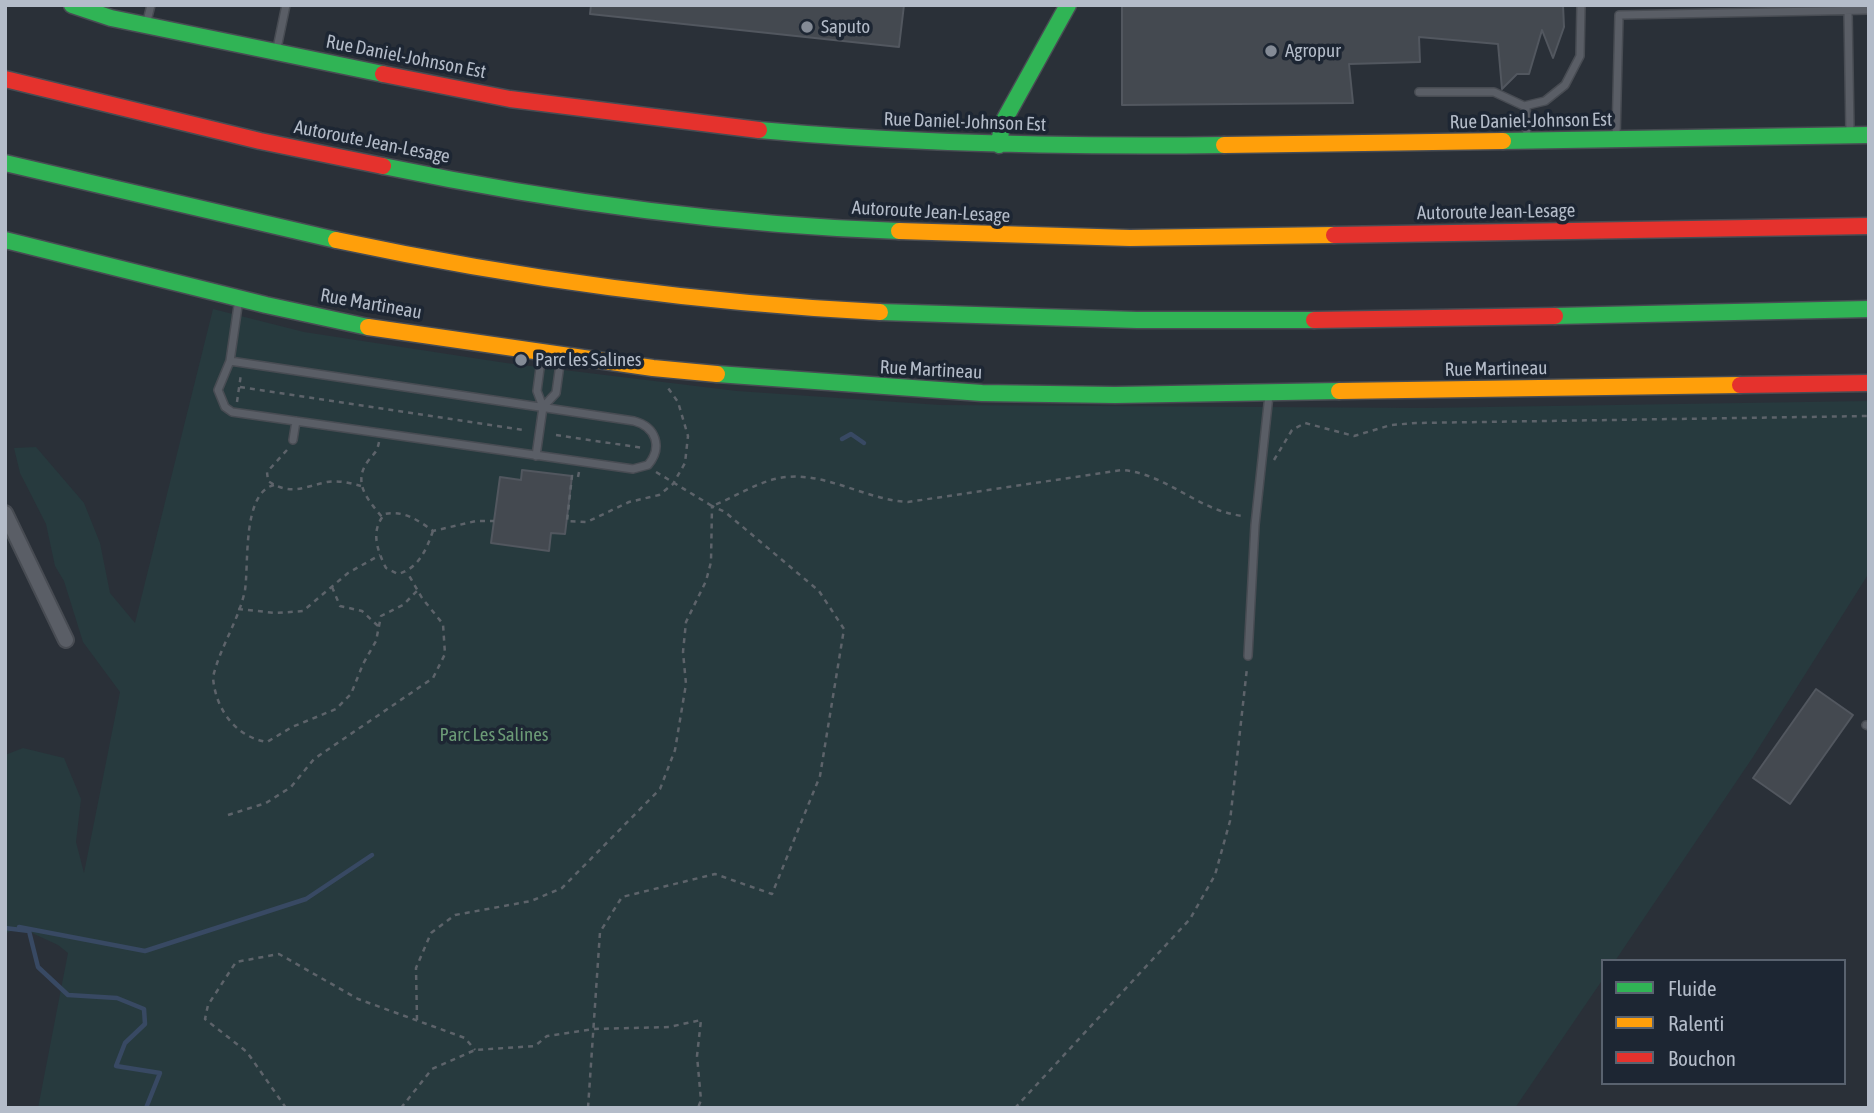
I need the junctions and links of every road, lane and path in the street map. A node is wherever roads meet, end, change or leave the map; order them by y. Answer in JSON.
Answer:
{"nodes":[{"id":1,"x":72,"y":5,"type":"edge"},
{"id":2,"x":150,"y":5,"type":"edge"},
{"id":3,"x":285,"y":5,"type":"edge"},
{"id":4,"x":1068,"y":5,"type":"edge"},
{"id":5,"x":1581,"y":5,"type":"edge"},
{"id":6,"x":1869,"y":10,"type":"edge"},
{"id":7,"x":1847,"y":11,"type":"junction"},
{"id":8,"x":146,"y":25,"type":"junction"},
{"id":9,"x":276,"y":54,"type":"junction"},
{"id":10,"x":5,"y":79,"type":"edge"},
{"id":11,"x":1419,"y":92,"type":"dead end"},
{"id":12,"x":1526,"y":106,"type":"junction"},
{"id":13,"x":1850,"y":135,"type":"junction"},
{"id":14,"x":1869,"y":135,"type":"edge"},
{"id":15,"x":1616,"y":140,"type":"junction"},
{"id":16,"x":1527,"y":142,"type":"junction"},
{"id":17,"x":999,"y":145,"type":"junction"},
{"id":18,"x":5,"y":163,"type":"edge"},
{"id":19,"x":1869,"y":226,"type":"edge"},
{"id":20,"x":5,"y":240,"type":"edge"},
{"id":21,"x":239,"y":299,"type":"junction"},
{"id":22,"x":1869,"y":309,"type":"edge"},
{"id":23,"x":542,"y":353,"type":"junction"},
{"id":24,"x":561,"y":355,"type":"junction"},
{"id":25,"x":230,"y":361,"type":"junction"},
{"id":26,"x":1869,"y":383,"type":"edge"},
{"id":27,"x":663,"y":385,"type":"dead end"},
{"id":28,"x":1269,"y":394,"type":"junction"},
{"id":29,"x":543,"y":407,"type":"junction"},
{"id":30,"x":235,"y":412,"type":"junction"},
{"id":31,"x":1869,"y":415,"type":"edge"},
{"id":32,"x":296,"y":421,"type":"junction"},
{"id":33,"x":523,"y":430,"type":"dead end"},
{"id":34,"x":556,"y":435,"type":"dead end"},
{"id":35,"x":293,"y":440,"type":"joint"},
{"id":36,"x":648,"y":449,"type":"dead end"},
{"id":37,"x":377,"y":453,"type":"dead end"},
{"id":38,"x":536,"y":456,"type":"junction"},
{"id":39,"x":654,"y":471,"type":"dead end"},
{"id":40,"x":1269,"y":471,"type":"dead end"},
{"id":41,"x":578,"y":477,"type":"dead end"},
{"id":42,"x":673,"y":484,"type":"junction"},
{"id":43,"x":274,"y":485,"type":"junction"},
{"id":44,"x":361,"y":486,"type":"junction"},
{"id":45,"x":712,"y":506,"type":"junction"},
{"id":46,"x":5,"y":513,"type":"edge"},
{"id":47,"x":382,"y":517,"type":"junction"},
{"id":48,"x":1248,"y":517,"type":"dead end"},
{"id":49,"x":494,"y":521,"type":"dead end"},
{"id":50,"x":433,"y":531,"type":"junction"},
{"id":51,"x":380,"y":555,"type":"junction"},
{"id":52,"x":407,"y":572,"type":"junction"},
{"id":53,"x":332,"y":587,"type":"junction"},
{"id":54,"x":417,"y":591,"type":"junction"},
{"id":55,"x":238,"y":609,"type":"junction"},
{"id":56,"x":378,"y":626,"type":"junction"},
{"id":57,"x":66,"y":640,"type":"dead end"},
{"id":58,"x":1248,"y":656,"type":"joint"},
{"id":59,"x":228,"y":815,"type":"dead end"},
{"id":60,"x":416,"y":1020,"type":"junction"},
{"id":61,"x":594,"y":1028,"type":"junction"},
{"id":62,"x":475,"y":1050,"type":"junction"},
{"id":63,"x":286,"y":1108,"type":"edge"},
{"id":64,"x":401,"y":1108,"type":"edge"},
{"id":65,"x":588,"y":1108,"type":"edge"},
{"id":66,"x":698,"y":1108,"type":"edge"},
{"id":67,"x":1015,"y":1108,"type":"edge"}],
"edges":[{"from":1,"to":8,"type":"main road","name":"Rue Daniel-Johnson Est"},
{"from":2,"to":8,"type":"lane"},
{"from":3,"to":9,"type":"lane"},
{"from":4,"to":17,"type":"main road"},
{"from":5,"to":12,"type":"lane"},
{"from":6,"to":7,"type":"lane"},
{"from":7,"to":13,"type":"lane"},
{"from":7,"to":15,"type":"lane"},
{"from":8,"to":9,"type":"main road","name":"Rue Daniel-Johnson Est"},
{"from":9,"to":17,"type":"main road","name":"Rue Daniel-Johnson Est"},
{"from":10,"to":19,"type":"main road","name":"Autoroute Jean-Lesage"},
{"from":11,"to":12,"type":"lane"},
{"from":12,"to":16,"type":"lane"},
{"from":13,"to":14,"type":"main road","name":"Rue Daniel-Johnson Est"},
{"from":13,"to":15,"type":"main road","name":"Rue Daniel-Johnson Est"},
{"from":15,"to":16,"type":"main road","name":"Rue Daniel-Johnson Est"},
{"from":16,"to":17,"type":"main road","name":"Rue Daniel-Johnson Est"},
{"from":18,"to":22,"type":"main road"},
{"from":20,"to":21,"type":"main road","name":"Rue Martineau"},
{"from":21,"to":23,"type":"main road","name":"Rue Martineau"},
{"from":21,"to":25,"type":"lane"},
{"from":23,"to":24,"type":"main road","name":"Rue Martineau"},
{"from":23,"to":29,"type":"lane"},
{"from":24,"to":28,"type":"main road","name":"Rue Martineau"},
{"from":24,"to":29,"type":"lane"},
{"from":25,"to":29,"type":"lane"},
{"from":25,"to":30,"type":"lane"},
{"from":26,"to":28,"type":"main road","name":"Rue Martineau"},
{"from":27,"to":42,"type":"path"},
{"from":28,"to":58,"type":"lane"},
{"from":29,"to":38,"type":"lane"},
{"from":29,"to":38,"type":"lane"},
{"from":30,"to":32,"type":"lane"},
{"from":30,"to":33,"type":"path"},
{"from":31,"to":40,"type":"path"},
{"from":32,"to":35,"type":"lane"},
{"from":32,"to":38,"type":"lane"},
{"from":34,"to":36,"type":"path"},
{"from":35,"to":43,"type":"path"},
{"from":37,"to":44,"type":"path"},
{"from":39,"to":42,"type":"path"},
{"from":41,"to":42,"type":"path"},
{"from":42,"to":45,"type":"path"},
{"from":43,"to":44,"type":"path"},
{"from":43,"to":55,"type":"path"},
{"from":44,"to":47,"type":"path"},
{"from":45,"to":48,"type":"path"},
{"from":45,"to":60,"type":"path"},
{"from":45,"to":61,"type":"path"},
{"from":46,"to":57,"type":"street"},
{"from":47,"to":50,"type":"path"},
{"from":47,"to":51,"type":"path"},
{"from":49,"to":50,"type":"path"},
{"from":50,"to":52,"type":"path"},
{"from":51,"to":52,"type":"path"},
{"from":51,"to":53,"type":"path"},
{"from":52,"to":54,"type":"path"},
{"from":53,"to":55,"type":"path"},
{"from":53,"to":56,"type":"path"},
{"from":54,"to":56,"type":"path"},
{"from":54,"to":59,"type":"path"},
{"from":55,"to":56,"type":"path"},
{"from":58,"to":67,"type":"path"},
{"from":60,"to":62,"type":"path"},
{"from":60,"to":63,"type":"path"},
{"from":61,"to":62,"type":"path"},
{"from":61,"to":65,"type":"path"},
{"from":61,"to":66,"type":"path"},
{"from":62,"to":64,"type":"path"}]}
